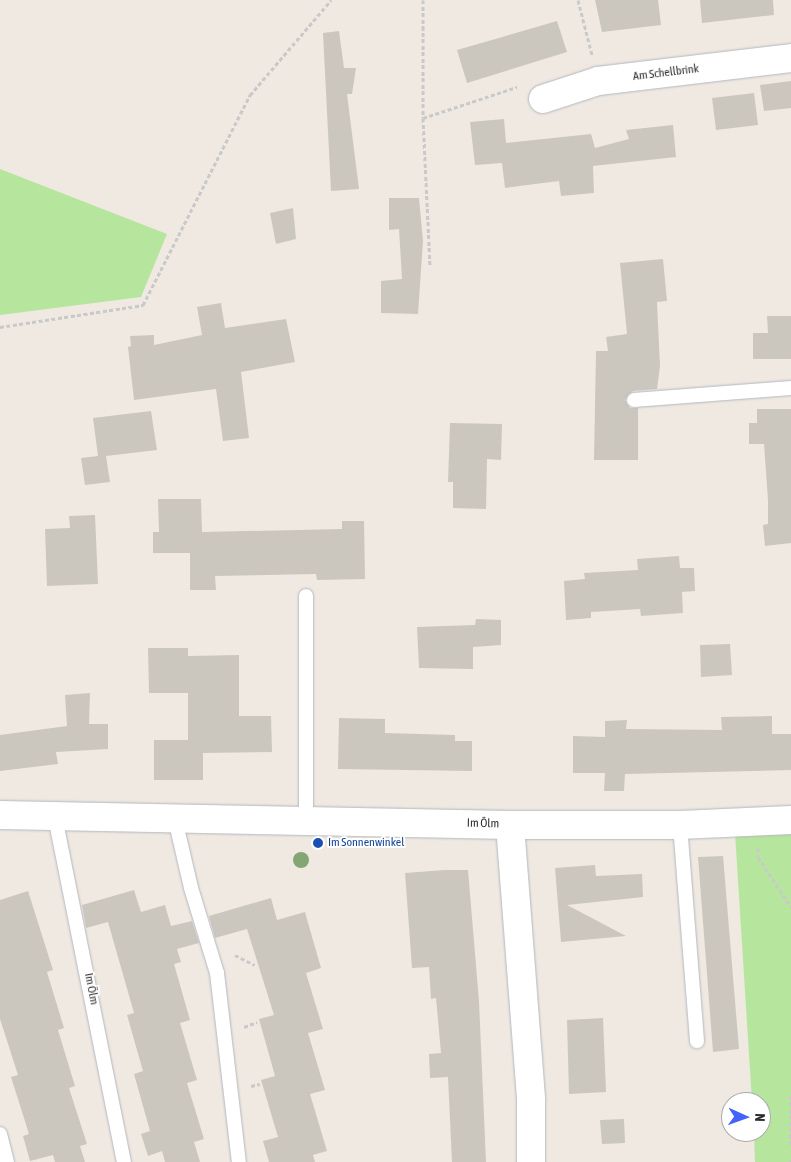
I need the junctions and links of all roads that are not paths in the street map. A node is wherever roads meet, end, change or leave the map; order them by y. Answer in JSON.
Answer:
{"nodes":[{"id":1,"x":791,"y":58,"type":"edge"},
{"id":2,"x":543,"y":99,"type":"road end"},
{"id":3,"x":791,"y":388,"type":"edge"},
{"id":4,"x":634,"y":400,"type":"dead end"},
{"id":5,"x":306,"y":596,"type":"dead end"},
{"id":6,"x":0,"y":815,"type":"edge"},
{"id":7,"x":55,"y":817,"type":"junction"},
{"id":8,"x":175,"y":819,"type":"junction"},
{"id":9,"x":791,"y":820,"type":"edge"},
{"id":10,"x":306,"y":821,"type":"junction"},
{"id":11,"x":510,"y":825,"type":"junction"},
{"id":12,"x":680,"y":825,"type":"junction"},
{"id":13,"x":697,"y":1041,"type":"dead end"},
{"id":14,"x":0,"y":1134,"type":"edge"},
{"id":15,"x":7,"y":1162,"type":"edge"},
{"id":16,"x":124,"y":1162,"type":"edge"},
{"id":17,"x":239,"y":1162,"type":"edge"},
{"id":18,"x":531,"y":1162,"type":"edge"}],
"edges":[{"from":1,"to":2,"type":"street","name":"Am Schellbrink"},
{"from":3,"to":4,"type":"lane"},
{"from":5,"to":10,"type":"lane"},
{"from":6,"to":7,"type":"street","name":"Im Ölm"},
{"from":7,"to":8,"type":"street","name":"Im Ölm"},
{"from":7,"to":16,"type":"lane","name":"Im Ölm"},
{"from":8,"to":10,"type":"street","name":"Im Ölm"},
{"from":8,"to":17,"type":"lane"},
{"from":9,"to":12,"type":"street","name":"Im Ölm"},
{"from":10,"to":11,"type":"street","name":"Im Ölm"},
{"from":11,"to":12,"type":"street","name":"Im Ölm"},
{"from":11,"to":18,"type":"street"},
{"from":12,"to":13,"type":"lane"},
{"from":14,"to":15,"type":"lane"}]}
